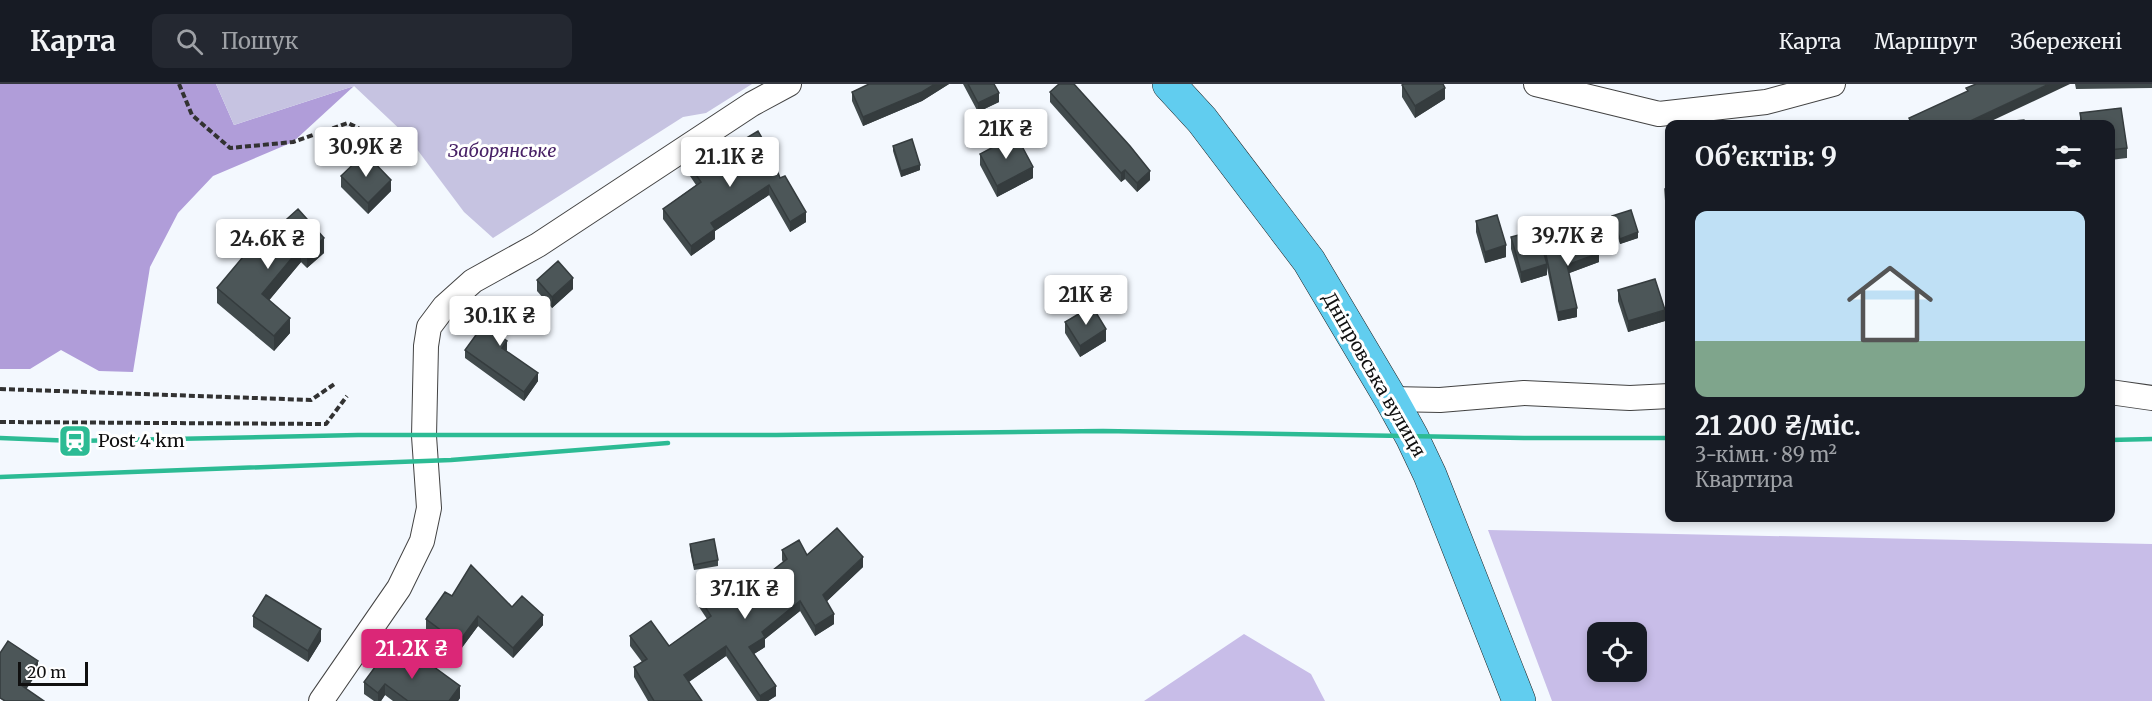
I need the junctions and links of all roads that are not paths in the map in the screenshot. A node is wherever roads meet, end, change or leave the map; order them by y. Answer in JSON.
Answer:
{"nodes":[{"id":1,"x":789,"y":84,"type":"edge"},
{"id":2,"x":1169,"y":84,"type":"edge"},
{"id":3,"x":1536,"y":84,"type":"edge"},
{"id":4,"x":1833,"y":84,"type":"edge"},
{"id":5,"x":2115,"y":393,"type":"edge"},
{"id":6,"x":1665,"y":396,"type":"edge"},
{"id":7,"x":2152,"y":398,"type":"edge"},
{"id":8,"x":1391,"y":399,"type":"junction"},
{"id":9,"x":321,"y":701,"type":"edge"},
{"id":10,"x":1519,"y":701,"type":"edge"}],
"edges":[{"from":1,"to":9,"type":"street"},
{"from":2,"to":8,"type":"highway","name":"Дніпровська вулиця"},
{"from":3,"to":4,"type":"street"},
{"from":5,"to":7,"type":"street"},
{"from":6,"to":8,"type":"street"},
{"from":8,"to":10,"type":"highway","name":"Дніпровська вулиця"}]}
